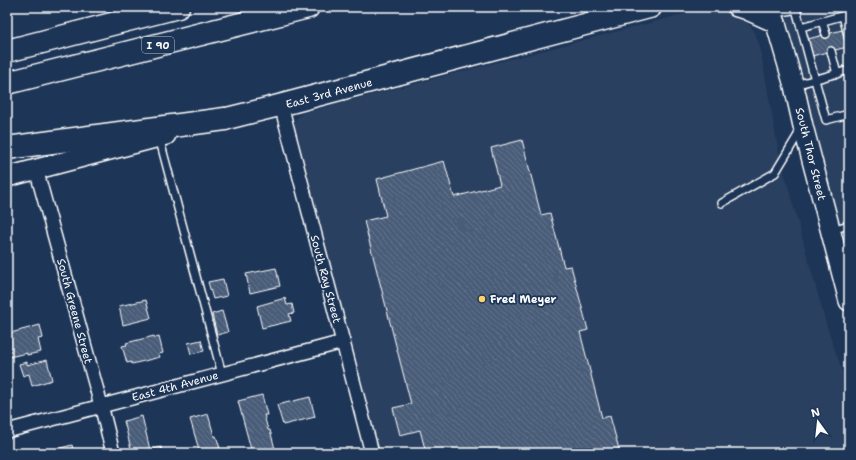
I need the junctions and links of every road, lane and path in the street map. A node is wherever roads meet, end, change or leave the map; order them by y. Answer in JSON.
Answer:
{"nodes":[{"id":1,"x":178,"y":7,"type":"edge"},
{"id":2,"x":308,"y":7,"type":"edge"},
{"id":3,"x":651,"y":7,"type":"edge"},
{"id":4,"x":737,"y":7,"type":"edge"},
{"id":5,"x":797,"y":8,"type":"edge"},
{"id":6,"x":773,"y":15,"type":"edge"},
{"id":7,"x":846,"y":15,"type":"edge"},
{"id":8,"x":822,"y":21,"type":"junction"},
{"id":9,"x":801,"y":27,"type":"junction"},
{"id":10,"x":826,"y":34,"type":"dead end"},
{"id":11,"x":849,"y":39,"type":"edge"},
{"id":12,"x":7,"y":51,"type":"edge"},
{"id":13,"x":831,"y":52,"type":"dead end"},
{"id":14,"x":849,"y":70,"type":"edge"},
{"id":15,"x":837,"y":74,"type":"junction"},
{"id":16,"x":814,"y":80,"type":"junction"},
{"id":17,"x":7,"y":84,"type":"edge"},
{"id":18,"x":794,"y":86,"type":"junction"},
{"id":19,"x":281,"y":105,"type":"junction"},
{"id":20,"x":849,"y":114,"type":"edge"},
{"id":21,"x":225,"y":119,"type":"junction"},
{"id":22,"x":803,"y":126,"type":"junction"},
{"id":23,"x":158,"y":136,"type":"junction"},
{"id":24,"x":7,"y":148,"type":"edge"},
{"id":25,"x":36,"y":169,"type":"junction"},
{"id":26,"x":7,"y":177,"type":"edge"},
{"id":27,"x":722,"y":203,"type":"dead end"},
{"id":28,"x":849,"y":225,"type":"edge"},
{"id":29,"x":831,"y":230,"type":"junction"},
{"id":30,"x":849,"y":301,"type":"edge"},
{"id":31,"x":343,"y":342,"type":"junction"},
{"id":32,"x":222,"y":374,"type":"junction"},
{"id":33,"x":101,"y":405,"type":"junction"},
{"id":34,"x":7,"y":430,"type":"edge"},
{"id":35,"x":113,"y":453,"type":"edge"},
{"id":36,"x":372,"y":453,"type":"edge"}],
"edges":[{"from":1,"to":12,"type":"highway"},
{"from":2,"to":17,"type":"highway","number":"I 90"},
{"from":3,"to":19,"type":"main road","name":"East 3rd Avenue"},
{"from":4,"to":6,"type":"main road"},
{"from":5,"to":6,"type":"lane"},
{"from":5,"to":9,"type":"lane"},
{"from":6,"to":18,"type":"main road","name":"South Thor Street"},
{"from":7,"to":8,"type":"lane"},
{"from":7,"to":11,"type":"lane"},
{"from":8,"to":9,"type":"lane"},
{"from":8,"to":10,"type":"lane"},
{"from":9,"to":16,"type":"lane"},
{"from":13,"to":15,"type":"lane"},
{"from":14,"to":15,"type":"lane"},
{"from":15,"to":16,"type":"lane"},
{"from":16,"to":18,"type":"lane"},
{"from":16,"to":20,"type":"lane"},
{"from":18,"to":22,"type":"main road","name":"South Thor Street"},
{"from":19,"to":21,"type":"main road","name":"East 3rd Avenue"},
{"from":19,"to":31,"type":"street","name":"South Ray Street"},
{"from":21,"to":23,"type":"main road","name":"East 3rd Avenue"},
{"from":21,"to":24,"type":"highway"},
{"from":22,"to":27,"type":"lane"},
{"from":22,"to":29,"type":"main road","name":"South Thor Street"},
{"from":23,"to":25,"type":"main road","name":"East 3rd Avenue"},
{"from":23,"to":32,"type":"lane"},
{"from":25,"to":26,"type":"main road","name":"East 3rd Avenue"},
{"from":25,"to":33,"type":"street","name":"South Greene Street"},
{"from":28,"to":29,"type":"lane"},
{"from":29,"to":30,"type":"main road","name":"South Thor Street"},
{"from":31,"to":32,"type":"street","name":"East 4th Avenue"},
{"from":31,"to":36,"type":"street","name":"South Ray Street"},
{"from":32,"to":33,"type":"street","name":"East 4th Avenue"},
{"from":33,"to":34,"type":"street","name":"East 4th Avenue"},
{"from":33,"to":35,"type":"street","name":"South Greene Street"}]}
